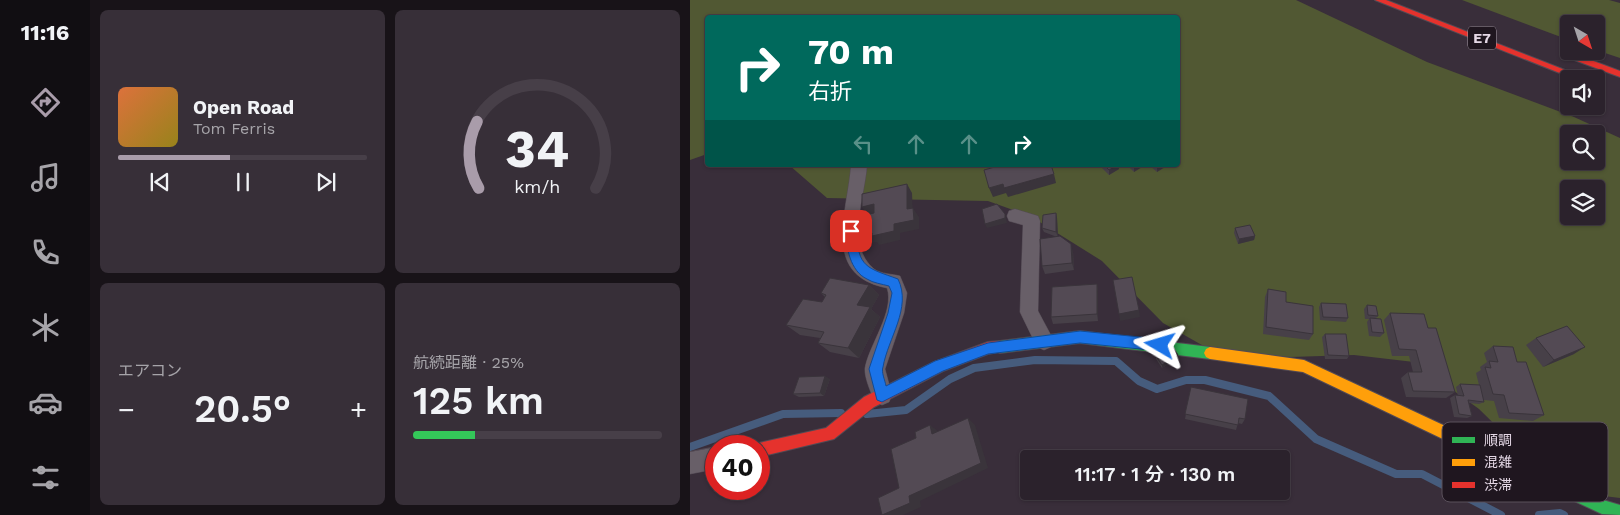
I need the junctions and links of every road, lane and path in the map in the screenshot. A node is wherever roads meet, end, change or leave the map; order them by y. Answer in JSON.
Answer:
{"nodes":[{"id":1,"x":1379,"y":0,"type":"edge"},
{"id":2,"x":1549,"y":48,"type":"dead end"},
{"id":3,"x":1561,"y":70,"type":"edge"},
{"id":4,"x":1620,"y":74,"type":"edge"},
{"id":5,"x":859,"y":167,"type":"edge"},
{"id":6,"x":1014,"y":216,"type":"dead end"},
{"id":7,"x":1044,"y":340,"type":"junction"},
{"id":8,"x":876,"y":398,"type":"junction"},
{"id":9,"x":1442,"y":431,"type":"edge"},
{"id":10,"x":770,"y":447,"type":"edge"},
{"id":11,"x":705,"y":460,"type":"edge"},
{"id":12,"x":690,"y":463,"type":"edge"},
{"id":13,"x":1591,"y":502,"type":"edge"},
{"id":14,"x":1620,"y":512,"type":"edge"}],
"edges":[{"from":1,"to":3,"type":"main road","number":"E7"},
{"from":2,"to":4,"type":"main road"},
{"from":5,"to":8,"type":"street"},
{"from":6,"to":7,"type":"street"},
{"from":7,"to":8,"type":"main road"},
{"from":7,"to":9,"type":"main road"},
{"from":8,"to":10,"type":"main road"},
{"from":11,"to":12,"type":"street"},
{"from":13,"to":14,"type":"main road"}]}
